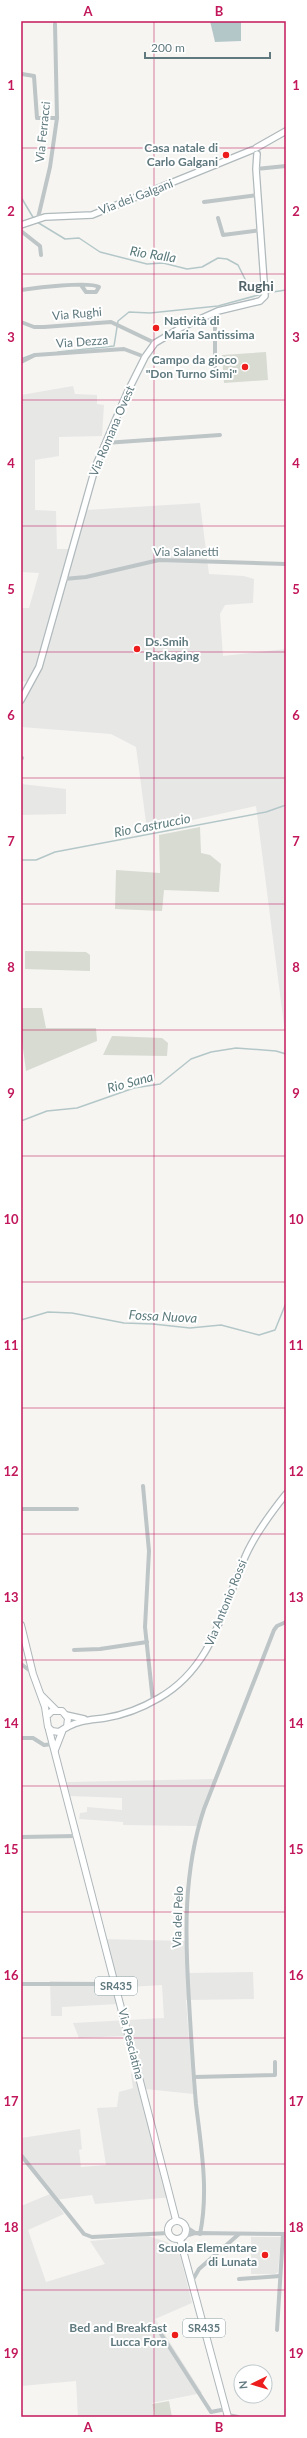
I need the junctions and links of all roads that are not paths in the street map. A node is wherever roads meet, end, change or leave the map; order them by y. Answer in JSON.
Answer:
{"nodes":[{"id":1,"x":55,"y":24,"type":"dead end"},
{"id":2,"x":22,"y":74,"type":"edge"},
{"id":3,"x":57,"y":118,"type":"junction"},
{"id":4,"x":286,"y":131,"type":"edge"},
{"id":5,"x":255,"y":152,"type":"junction"},
{"id":6,"x":286,"y":166,"type":"edge"},
{"id":7,"x":256,"y":169,"type":"junction"},
{"id":8,"x":258,"y":195,"type":"junction"},
{"id":9,"x":204,"y":202,"type":"dead end"},
{"id":10,"x":218,"y":218,"type":"dead end"},
{"id":11,"x":35,"y":219,"type":"junction"},
{"id":12,"x":21,"y":225,"type":"edge"},
{"id":13,"x":261,"y":230,"type":"junction"},
{"id":14,"x":21,"y":231,"type":"edge"},
{"id":15,"x":41,"y":255,"type":"dead end"},
{"id":16,"x":81,"y":285,"type":"dead end"},
{"id":17,"x":21,"y":290,"type":"edge"},
{"id":18,"x":207,"y":315,"type":"junction"},
{"id":19,"x":21,"y":322,"type":"edge"},
{"id":20,"x":155,"y":343,"type":"junction"},
{"id":21,"x":145,"y":357,"type":"junction"},
{"id":22,"x":21,"y":362,"type":"edge"},
{"id":23,"x":215,"y":376,"type":"dead end"},
{"id":24,"x":220,"y":435,"type":"dead end"},
{"id":25,"x":105,"y":443,"type":"junction"},
{"id":26,"x":286,"y":564,"type":"edge"},
{"id":27,"x":64,"y":579,"type":"junction"},
{"id":28,"x":21,"y":700,"type":"edge"},
{"id":29,"x":143,"y":1486,"type":"dead end"},
{"id":30,"x":286,"y":1494,"type":"edge"},
{"id":31,"x":21,"y":1509,"type":"edge"},
{"id":32,"x":77,"y":1509,"type":"dead end"},
{"id":33,"x":286,"y":1622,"type":"edge"},
{"id":34,"x":21,"y":1625,"type":"edge"},
{"id":35,"x":21,"y":1639,"type":"edge"},
{"id":36,"x":147,"y":1642,"type":"junction"},
{"id":37,"x":25,"y":1645,"type":"junction"},
{"id":38,"x":74,"y":1650,"type":"dead end"},
{"id":39,"x":21,"y":1664,"type":"edge"},
{"id":40,"x":33,"y":1674,"type":"junction"},
{"id":41,"x":41,"y":1695,"type":"junction"},
{"id":42,"x":153,"y":1702,"type":"junction"},
{"id":43,"x":56,"y":1710,"type":"junction"},
{"id":44,"x":66,"y":1715,"type":"junction"},
{"id":45,"x":47,"y":1716,"type":"junction"},
{"id":46,"x":86,"y":1720,"type":"junction"},
{"id":47,"x":67,"y":1727,"type":"junction"},
{"id":48,"x":49,"y":1730,"type":"junction"},
{"id":49,"x":62,"y":1732,"type":"junction"},
{"id":50,"x":21,"y":1738,"type":"edge"},
{"id":51,"x":53,"y":1744,"type":"junction"},
{"id":52,"x":55,"y":1751,"type":"junction"},
{"id":53,"x":77,"y":1836,"type":"junction"},
{"id":54,"x":21,"y":1838,"type":"edge"},
{"id":55,"x":21,"y":1984,"type":"edge"},
{"id":56,"x":115,"y":1984,"type":"junction"},
{"id":57,"x":275,"y":2062,"type":"dead end"},
{"id":58,"x":194,"y":2077,"type":"junction"},
{"id":59,"x":21,"y":2155,"type":"edge"},
{"id":60,"x":176,"y":2220,"type":"junction"},
{"id":61,"x":186,"y":2226,"type":"junction"},
{"id":62,"x":168,"y":2233,"type":"junction"},
{"id":63,"x":195,"y":2233,"type":"junction"},
{"id":64,"x":200,"y":2234,"type":"junction"},
{"id":65,"x":239,"y":2234,"type":"junction"},
{"id":66,"x":284,"y":2234,"type":"edge"},
{"id":67,"x":182,"y":2237,"type":"junction"},
{"id":68,"x":280,"y":2276,"type":"junction"},
{"id":69,"x":239,"y":2279,"type":"dead end"},
{"id":70,"x":192,"y":2281,"type":"junction"},
{"id":71,"x":277,"y":2330,"type":"dead end"},
{"id":72,"x":161,"y":2334,"type":"dead end"},
{"id":73,"x":226,"y":2409,"type":"junction"},
{"id":74,"x":211,"y":2415,"type":"edge"},
{"id":75,"x":228,"y":2416,"type":"edge"},
{"id":76,"x":238,"y":2417,"type":"edge"}],
"edges":[{"from":1,"to":3,"type":"street","name":"Via Ferracci"},
{"from":2,"to":3,"type":"street"},
{"from":3,"to":11,"type":"street","name":"Via Ferracci"},
{"from":4,"to":5,"type":"street"},
{"from":5,"to":7,"type":"street","name":"Via Romana Ovest"},
{"from":5,"to":11,"type":"street","name":"Via dei Galgani"},
{"from":6,"to":7,"type":"street"},
{"from":7,"to":8,"type":"street","name":"Via Romana Ovest"},
{"from":8,"to":9,"type":"street"},
{"from":8,"to":13,"type":"street","name":"Via Romana Ovest"},
{"from":10,"to":13,"type":"street"},
{"from":11,"to":12,"type":"street","name":"Via dei Galgani"},
{"from":13,"to":18,"type":"street","name":"Via Romana Ovest"},
{"from":14,"to":15,"type":"street"},
{"from":16,"to":17,"type":"street"},
{"from":18,"to":20,"type":"street","name":"Via Romana Ovest"},
{"from":18,"to":23,"type":"street"},
{"from":19,"to":20,"type":"street","name":"Via Rughi"},
{"from":20,"to":21,"type":"street","name":"Via Romana Ovest"},
{"from":21,"to":22,"type":"street","name":"Via Dezza"},
{"from":21,"to":25,"type":"street","name":"Via Romana Ovest"},
{"from":24,"to":25,"type":"street"},
{"from":25,"to":27,"type":"street","name":"Via Romana Ovest"},
{"from":26,"to":27,"type":"street","name":"Via Salanetti"},
{"from":27,"to":28,"type":"street","name":"Via Romana Ovest"},
{"from":29,"to":36,"type":"street"},
{"from":30,"to":42,"type":"street","name":"Via Antonio Rossi"},
{"from":31,"to":32,"type":"street"},
{"from":33,"to":58,"type":"street","name":"Via del Pelo"},
{"from":34,"to":37,"type":"main road","name":"Via Pesciatina","number":"SR435"},
{"from":35,"to":37,"type":"main road","name":"Via Pesciatina","number":"SR435"},
{"from":36,"to":38,"type":"street"},
{"from":36,"to":42,"type":"street"},
{"from":37,"to":40,"type":"main road","name":"Via Pesciatina","number":"SR435"},
{"from":39,"to":40,"type":"street"},
{"from":40,"to":41,"type":"main road","name":"Via Pesciatina","number":"SR435"},
{"from":41,"to":43,"type":"main road","name":"Via Pesciatina","number":"SR435"},
{"from":41,"to":45,"type":"main road","name":"Via Pesciatina","number":"SR435"},
{"from":42,"to":46,"type":"street","name":"Via Antonio Rossi"},
{"from":43,"to":44,"type":"main road","name":"Via Pesciatina","number":"SR435"},
{"from":43,"to":45,"type":"main road"},
{"from":44,"to":46,"type":"street"},
{"from":44,"to":47,"type":"main road"},
{"from":45,"to":48,"type":"main road","name":"Via Pesciatina","number":"SR435"},
{"from":46,"to":47,"type":"street"},
{"from":47,"to":49,"type":"main road"},
{"from":48,"to":49,"type":"main road"},
{"from":48,"to":51,"type":"main road","name":"Via Pesciatina","number":"SR435"},
{"from":49,"to":52,"type":"main road"},
{"from":50,"to":51,"type":"street"},
{"from":51,"to":52,"type":"main road","name":"Via Pesciatina","number":"SR435"},
{"from":52,"to":53,"type":"main road","name":"Via Pesciatina","number":"SR435"},
{"from":53,"to":54,"type":"street"},
{"from":53,"to":56,"type":"main road","name":"Via Pesciatina","number":"SR435"},
{"from":55,"to":56,"type":"street"},
{"from":56,"to":60,"type":"main road","name":"Via Pesciatina","number":"SR435"},
{"from":57,"to":58,"type":"street"},
{"from":58,"to":64,"type":"street","name":"Via del Pelo"},
{"from":59,"to":62,"type":"street"},
{"from":60,"to":61,"type":"main road"},
{"from":60,"to":62,"type":"main road"},
{"from":61,"to":63,"type":"street"},
{"from":61,"to":67,"type":"main road","number":"SR435"},
{"from":62,"to":67,"type":"main road"},
{"from":63,"to":64,"type":"street"},
{"from":63,"to":67,"type":"street"},
{"from":64,"to":65,"type":"street"},
{"from":65,"to":66,"type":"street"},
{"from":65,"to":70,"type":"street"},
{"from":66,"to":68,"type":"street"},
{"from":67,"to":70,"type":"main road","number":"SR435"},
{"from":68,"to":69,"type":"street"},
{"from":68,"to":71,"type":"street"},
{"from":70,"to":73,"type":"main road","number":"SR435"},
{"from":72,"to":74,"type":"street"},
{"from":73,"to":74,"type":"street"},
{"from":73,"to":75,"type":"main road","number":"SR435"},
{"from":75,"to":76,"type":"street"}]}
